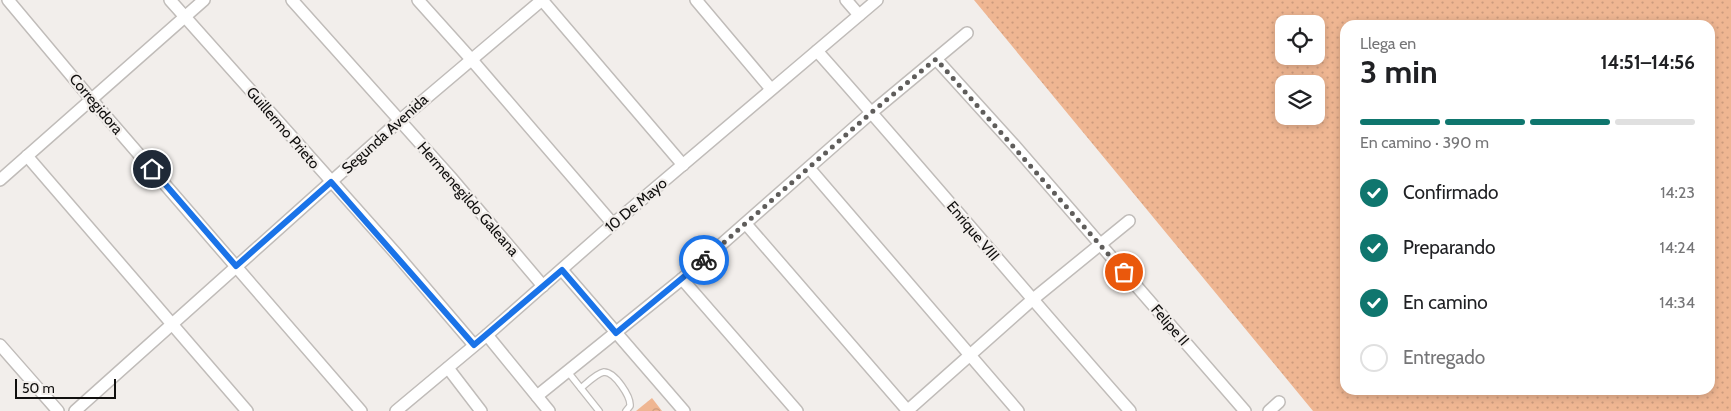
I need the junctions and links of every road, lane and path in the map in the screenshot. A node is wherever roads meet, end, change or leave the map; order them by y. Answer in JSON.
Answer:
{"nodes":[{"id":1,"x":8,"y":0,"type":"edge"},
{"id":2,"x":170,"y":0,"type":"edge"},
{"id":3,"x":204,"y":0,"type":"edge"},
{"id":4,"x":292,"y":0,"type":"edge"},
{"id":5,"x":418,"y":0,"type":"edge"},
{"id":6,"x":542,"y":0,"type":"edge"},
{"id":7,"x":696,"y":0,"type":"edge"},
{"id":8,"x":846,"y":0,"type":"edge"},
{"id":9,"x":877,"y":0,"type":"edge"},
{"id":10,"x":859,"y":15,"type":"junction"},
{"id":11,"x":185,"y":17,"type":"junction"},
{"id":12,"x":967,"y":33,"type":"dead end"},
{"id":13,"x":817,"y":51,"type":"junction"},
{"id":14,"x":471,"y":59,"type":"junction"},
{"id":15,"x":936,"y":59,"type":"junction"},
{"id":16,"x":771,"y":89,"type":"junction"},
{"id":17,"x":91,"y":99,"type":"junction"},
{"id":18,"x":872,"y":112,"type":"junction"},
{"id":19,"x":399,"y":121,"type":"junction"},
{"id":20,"x":27,"y":156,"type":"junction"},
{"id":21,"x":684,"y":165,"type":"junction"},
{"id":22,"x":809,"y":168,"type":"junction"},
{"id":23,"x":0,"y":180,"type":"edge"},
{"id":24,"x":331,"y":182,"type":"junction"},
{"id":25,"x":1129,"y":221,"type":"dead end"},
{"id":26,"x":613,"y":224,"type":"junction"},
{"id":27,"x":746,"y":224,"type":"junction"},
{"id":28,"x":1100,"y":244,"type":"junction"},
{"id":29,"x":236,"y":266,"type":"junction"},
{"id":30,"x":562,"y":270,"type":"junction"},
{"id":31,"x":682,"y":279,"type":"junction"},
{"id":32,"x":543,"y":286,"type":"junction"},
{"id":33,"x":1032,"y":300,"type":"junction"},
{"id":34,"x":171,"y":324,"type":"junction"},
{"id":35,"x":616,"y":333,"type":"junction"},
{"id":36,"x":487,"y":335,"type":"junction"},
{"id":37,"x":0,"y":345,"type":"edge"},
{"id":38,"x":474,"y":345,"type":"junction"},
{"id":39,"x":970,"y":356,"type":"junction"},
{"id":40,"x":448,"y":368,"type":"junction"},
{"id":41,"x":568,"y":372,"type":"junction"},
{"id":42,"x":580,"y":388,"type":"junction"},
{"id":43,"x":537,"y":396,"type":"junction"},
{"id":44,"x":1279,"y":402,"type":"dead end"},
{"id":45,"x":58,"y":411,"type":"edge"},
{"id":46,"x":75,"y":411,"type":"edge"},
{"id":47,"x":247,"y":411,"type":"edge"},
{"id":48,"x":360,"y":411,"type":"edge"},
{"id":49,"x":396,"y":411,"type":"edge"},
{"id":50,"x":481,"y":411,"type":"edge"},
{"id":51,"x":549,"y":411,"type":"edge"},
{"id":52,"x":599,"y":411,"type":"edge"},
{"id":53,"x":626,"y":411,"type":"edge"},
{"id":54,"x":684,"y":411,"type":"edge"},
{"id":55,"x":797,"y":411,"type":"edge"},
{"id":56,"x":908,"y":411,"type":"edge"},
{"id":57,"x":1018,"y":411,"type":"edge"},
{"id":58,"x":1130,"y":411,"type":"edge"},
{"id":59,"x":1245,"y":411,"type":"edge"},
{"id":60,"x":1269,"y":411,"type":"edge"}],
"edges":[{"from":1,"to":17,"type":"street","name":"Corregidora"},
{"from":2,"to":11,"type":"street","name":"Guillermo Prieto"},
{"from":3,"to":11,"type":"street"},
{"from":4,"to":19,"type":"street","name":"Hermenegildo Galeana"},
{"from":5,"to":14,"type":"street"},
{"from":6,"to":14,"type":"street","name":"Segunda Avenida"},
{"from":6,"to":21,"type":"street"},
{"from":7,"to":16,"type":"street"},
{"from":8,"to":10,"type":"street"},
{"from":9,"to":10,"type":"street","name":"10 De Mayo"},
{"from":10,"to":13,"type":"street","name":"10 De Mayo"},
{"from":11,"to":17,"type":"street"},
{"from":11,"to":24,"type":"street","name":"Guillermo Prieto"},
{"from":12,"to":15,"type":"street"},
{"from":13,"to":16,"type":"street","name":"10 De Mayo"},
{"from":13,"to":18,"type":"street","name":"Enrique VIII"},
{"from":14,"to":19,"type":"street","name":"Segunda Avenida"},
{"from":14,"to":26,"type":"street"},
{"from":15,"to":18,"type":"street"},
{"from":15,"to":28,"type":"street","name":"Felipe II"},
{"from":16,"to":21,"type":"street","name":"10 De Mayo"},
{"from":17,"to":20,"type":"street"},
{"from":17,"to":29,"type":"street","name":"Corregidora"},
{"from":18,"to":22,"type":"street"},
{"from":18,"to":33,"type":"street","name":"Enrique VIII"},
{"from":19,"to":24,"type":"street","name":"Segunda Avenida"},
{"from":19,"to":32,"type":"street","name":"Hermenegildo Galeana"},
{"from":20,"to":23,"type":"street"},
{"from":20,"to":34,"type":"street"},
{"from":21,"to":26,"type":"street","name":"10 De Mayo"},
{"from":22,"to":27,"type":"street"},
{"from":22,"to":39,"type":"street"},
{"from":24,"to":29,"type":"street","name":"Segunda Avenida"},
{"from":24,"to":38,"type":"street","name":"Guillermo Prieto"},
{"from":25,"to":28,"type":"street"},
{"from":26,"to":30,"type":"street","name":"10 De Mayo"},
{"from":27,"to":31,"type":"street"},
{"from":27,"to":56,"type":"street"},
{"from":28,"to":33,"type":"street"},
{"from":28,"to":59,"type":"street","name":"Felipe II"},
{"from":29,"to":34,"type":"street","name":"Segunda Avenida"},
{"from":29,"to":48,"type":"street","name":"Corregidora"},
{"from":30,"to":32,"type":"street","name":"10 De Mayo"},
{"from":30,"to":35,"type":"street"},
{"from":31,"to":35,"type":"street"},
{"from":31,"to":55,"type":"street"},
{"from":32,"to":36,"type":"street","name":"10 De Mayo"},
{"from":33,"to":39,"type":"street"},
{"from":33,"to":58,"type":"street","name":"Enrique VIII"},
{"from":34,"to":46,"type":"street","name":"Segunda Avenida"},
{"from":34,"to":47,"type":"street"},
{"from":35,"to":41,"type":"street"},
{"from":35,"to":54,"type":"street"},
{"from":36,"to":38,"type":"street","name":"10 De Mayo"},
{"from":36,"to":43,"type":"street"},
{"from":37,"to":45,"type":"street"},
{"from":38,"to":40,"type":"street","name":"10 De Mayo"},
{"from":39,"to":56,"type":"street"},
{"from":39,"to":57,"type":"street"},
{"from":40,"to":49,"type":"street","name":"10 De Mayo"},
{"from":40,"to":50,"type":"street"},
{"from":41,"to":42,"type":"lane"},
{"from":41,"to":43,"type":"street"},
{"from":42,"to":52,"type":"lane"},
{"from":42,"to":53,"type":"lane"},
{"from":43,"to":51,"type":"street"},
{"from":44,"to":60,"type":"street"}]}
